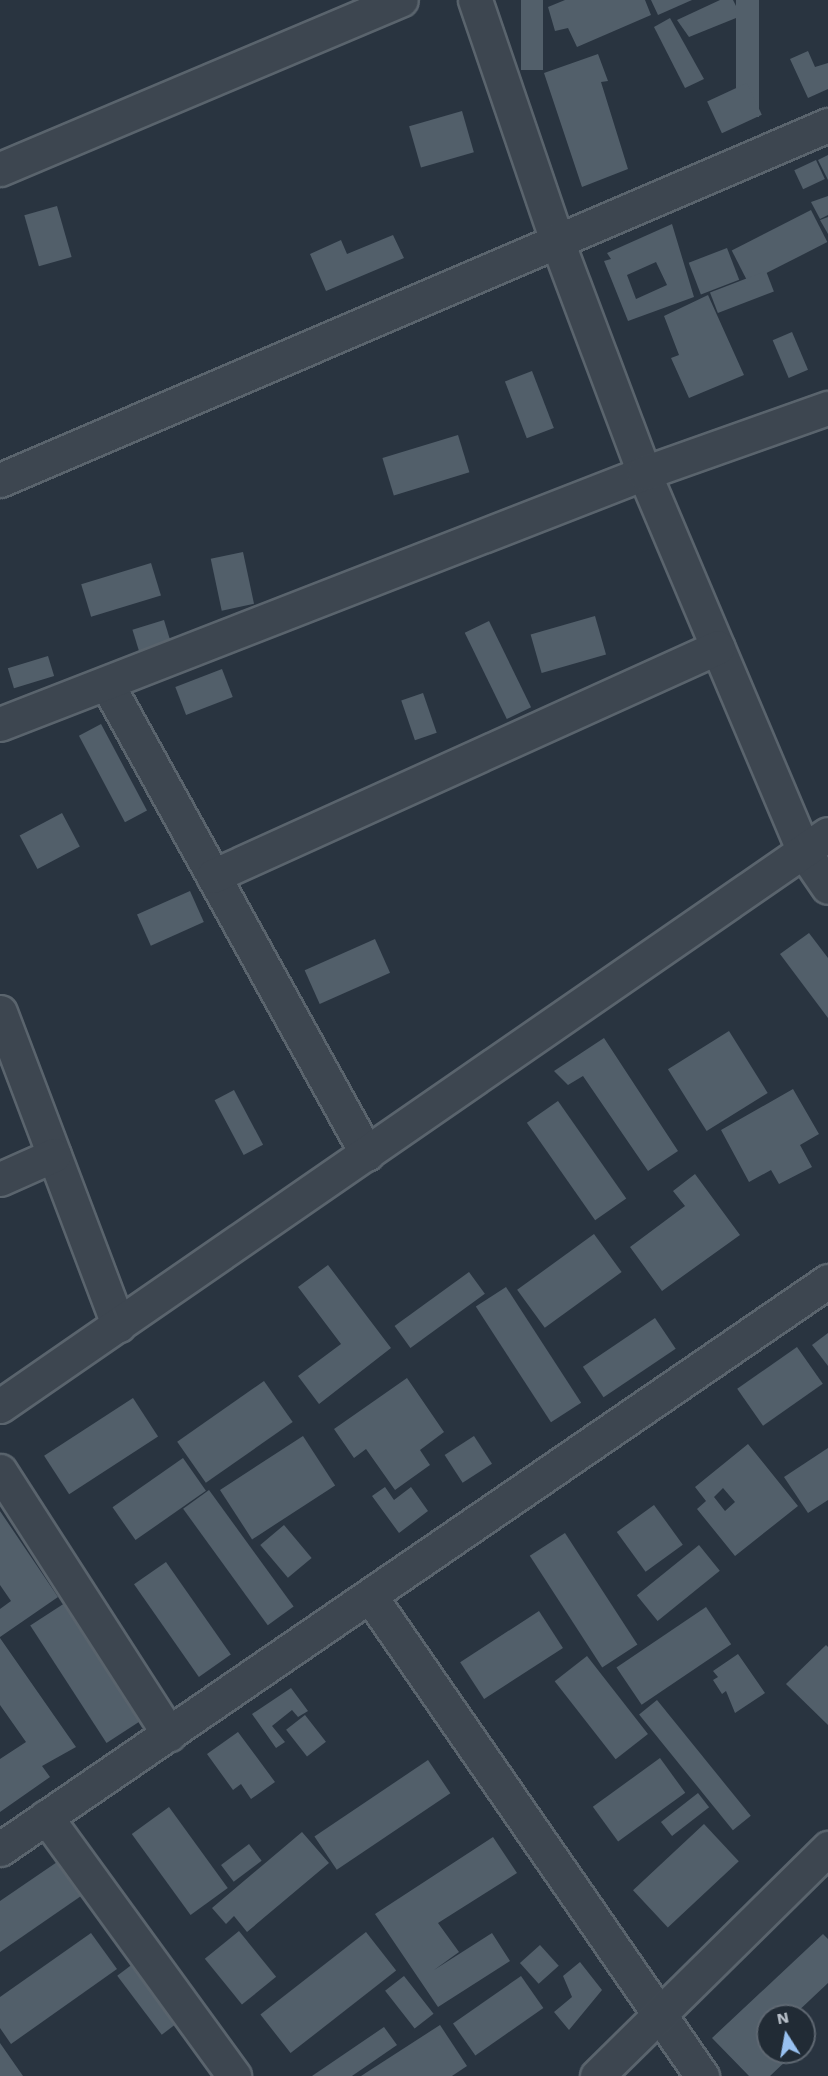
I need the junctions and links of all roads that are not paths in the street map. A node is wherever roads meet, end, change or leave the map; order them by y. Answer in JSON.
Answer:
{"nodes":[{"id":1,"x":401,"y":0,"type":"edge"},
{"id":2,"x":475,"y":0,"type":"edge"},
{"id":3,"x":828,"y":125,"type":"edge"},
{"id":4,"x":0,"y":169,"type":"edge"},
{"id":5,"x":557,"y":241,"type":"junction"},
{"id":6,"x":828,"y":408,"type":"edge"},
{"id":7,"x":644,"y":473,"type":"junction"},
{"id":8,"x":0,"y":480,"type":"edge"},
{"id":9,"x":718,"y":647,"type":"junction"},
{"id":10,"x":106,"y":684,"type":"junction"},
{"id":11,"x":0,"y":724,"type":"edge"},
{"id":12,"x":816,"y":843,"type":"edge"},
{"id":13,"x":213,"y":876,"type":"junction"},
{"id":14,"x":828,"y":887,"type":"edge"},
{"id":15,"x":0,"y":1012,"type":"edge"},
{"id":16,"x":367,"y":1154,"type":"junction"},
{"id":17,"x":54,"y":1155,"type":"junction"},
{"id":18,"x":0,"y":1179,"type":"edge"},
{"id":19,"x":828,"y":1281,"type":"edge"},
{"id":20,"x":118,"y":1325,"type":"junction"},
{"id":21,"x":0,"y":1406,"type":"edge"},
{"id":22,"x":0,"y":1471,"type":"edge"},
{"id":23,"x":370,"y":1596,"type":"junction"},
{"id":24,"x":169,"y":1734,"type":"junction"},
{"id":25,"x":46,"y":1817,"type":"junction"},
{"id":26,"x":828,"y":1848,"type":"edge"},
{"id":27,"x":0,"y":1849,"type":"edge"},
{"id":28,"x":659,"y":2014,"type":"junction"},
{"id":29,"x":234,"y":2076,"type":"edge"},
{"id":30,"x":597,"y":2076,"type":"edge"},
{"id":31,"x":702,"y":2076,"type":"edge"}],
"edges":[{"from":1,"to":4,"type":"street"},
{"from":2,"to":5,"type":"street"},
{"from":3,"to":5,"type":"street"},
{"from":5,"to":7,"type":"street"},
{"from":5,"to":8,"type":"street"},
{"from":6,"to":7,"type":"street"},
{"from":7,"to":9,"type":"street"},
{"from":7,"to":10,"type":"street"},
{"from":9,"to":12,"type":"street"},
{"from":9,"to":13,"type":"street"},
{"from":10,"to":11,"type":"street"},
{"from":10,"to":13,"type":"street"},
{"from":12,"to":14,"type":"street"},
{"from":12,"to":16,"type":"street"},
{"from":13,"to":16,"type":"street"},
{"from":15,"to":17,"type":"street"},
{"from":16,"to":20,"type":"street"},
{"from":17,"to":18,"type":"street"},
{"from":17,"to":20,"type":"street"},
{"from":19,"to":23,"type":"street"},
{"from":20,"to":21,"type":"street"},
{"from":22,"to":24,"type":"street"},
{"from":23,"to":24,"type":"street"},
{"from":23,"to":28,"type":"street"},
{"from":24,"to":25,"type":"street"},
{"from":25,"to":27,"type":"street"},
{"from":25,"to":29,"type":"street"},
{"from":26,"to":28,"type":"street"},
{"from":28,"to":30,"type":"street"},
{"from":28,"to":31,"type":"street"}]}
